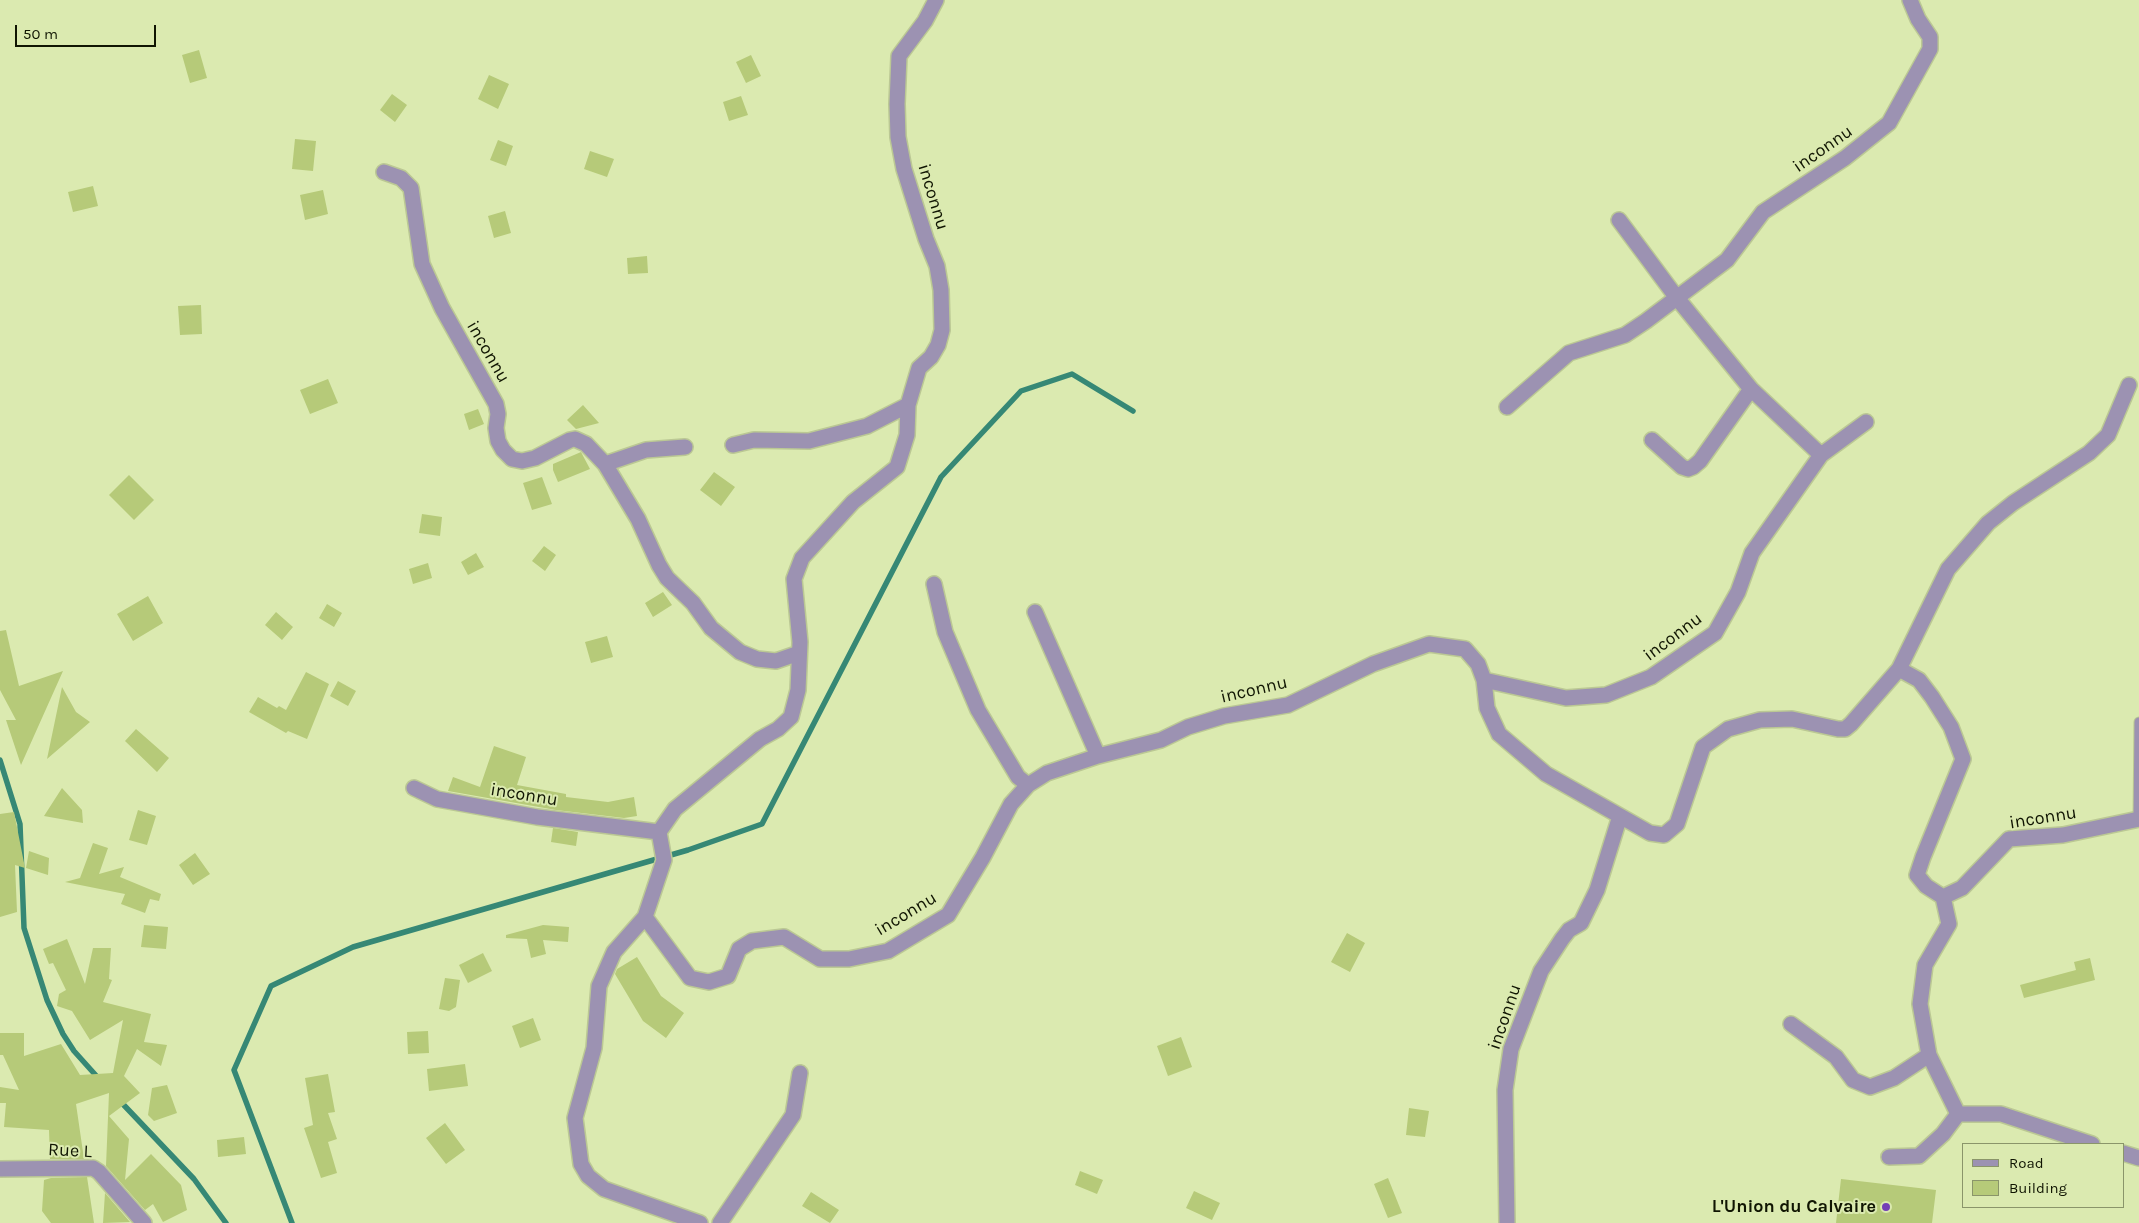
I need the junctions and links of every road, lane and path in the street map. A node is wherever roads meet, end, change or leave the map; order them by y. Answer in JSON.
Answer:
{"nodes":[{"id":1,"x":936,"y":0,"type":"edge"},
{"id":2,"x":1910,"y":0,"type":"edge"},
{"id":3,"x":384,"y":172,"type":"dead end"},
{"id":4,"x":1619,"y":220,"type":"dead end"},
{"id":5,"x":1677,"y":298,"type":"junction"},
{"id":6,"x":2129,"y":385,"type":"dead end"},
{"id":7,"x":1751,"y":389,"type":"junction"},
{"id":8,"x":908,"y":405,"type":"junction"},
{"id":9,"x":1507,"y":406,"type":"dead end"},
{"id":10,"x":1866,"y":422,"type":"dead end"},
{"id":11,"x":1652,"y":440,"type":"dead end"},
{"id":12,"x":733,"y":444,"type":"dead end"},
{"id":13,"x":685,"y":448,"type":"dead end"},
{"id":14,"x":1822,"y":455,"type":"junction"},
{"id":15,"x":605,"y":464,"type":"junction"},
{"id":16,"x":934,"y":584,"type":"dead end"},
{"id":17,"x":1035,"y":612,"type":"dead end"},
{"id":18,"x":799,"y":653,"type":"junction"},
{"id":19,"x":1899,"y":669,"type":"junction"},
{"id":20,"x":1484,"y":680,"type":"junction"},
{"id":21,"x":2139,"y":722,"type":"edge"},
{"id":22,"x":1098,"y":756,"type":"junction"},
{"id":23,"x":1028,"y":786,"type":"junction"},
{"id":24,"x":414,"y":788,"type":"dead end"},
{"id":25,"x":1620,"y":816,"type":"junction"},
{"id":26,"x":2139,"y":819,"type":"edge"},
{"id":27,"x":659,"y":835,"type":"junction"},
{"id":28,"x":1943,"y":897,"type":"junction"},
{"id":29,"x":645,"y":917,"type":"junction"},
{"id":30,"x":1791,"y":1024,"type":"dead end"},
{"id":31,"x":1928,"y":1055,"type":"junction"},
{"id":32,"x":800,"y":1073,"type":"dead end"},
{"id":33,"x":1958,"y":1114,"type":"junction"},
{"id":34,"x":2089,"y":1143,"type":"edge"},
{"id":35,"x":2124,"y":1153,"type":"edge"},
{"id":36,"x":1889,"y":1157,"type":"dead end"},
{"id":37,"x":2139,"y":1158,"type":"edge"},
{"id":38,"x":0,"y":1169,"type":"edge"},
{"id":39,"x":144,"y":1223,"type":"edge"},
{"id":40,"x":700,"y":1223,"type":"edge"},
{"id":41,"x":720,"y":1223,"type":"edge"},
{"id":42,"x":1507,"y":1223,"type":"edge"}],
"edges":[{"from":1,"to":8,"type":"street","name":"inconnu"},
{"from":2,"to":5,"type":"street","name":"inconnu"},
{"from":3,"to":15,"type":"street","name":"inconnu"},
{"from":4,"to":5,"type":"street"},
{"from":5,"to":7,"type":"street"},
{"from":5,"to":9,"type":"street","name":"inconnu"},
{"from":6,"to":19,"type":"street","name":"inconnu"},
{"from":7,"to":11,"type":"street"},
{"from":7,"to":14,"type":"street"},
{"from":8,"to":12,"type":"street"},
{"from":8,"to":18,"type":"street","name":"inconnu"},
{"from":10,"to":14,"type":"street","name":"inconnu"},
{"from":13,"to":15,"type":"street"},
{"from":14,"to":20,"type":"street","name":"inconnu"},
{"from":15,"to":18,"type":"street","name":"inconnu"},
{"from":16,"to":23,"type":"street"},
{"from":17,"to":22,"type":"street"},
{"from":18,"to":27,"type":"street","name":"inconnu"},
{"from":19,"to":25,"type":"street","name":"inconnu"},
{"from":19,"to":28,"type":"street"},
{"from":20,"to":22,"type":"street","name":"inconnu"},
{"from":20,"to":25,"type":"street","name":"inconnu"},
{"from":21,"to":26,"type":"lane"},
{"from":22,"to":23,"type":"street","name":"inconnu"},
{"from":23,"to":29,"type":"street","name":"inconnu"},
{"from":24,"to":27,"type":"street","name":"inconnu"},
{"from":25,"to":42,"type":"street","name":"inconnu"},
{"from":26,"to":28,"type":"street","name":"inconnu"},
{"from":27,"to":29,"type":"street"},
{"from":28,"to":31,"type":"street"},
{"from":29,"to":40,"type":"street"},
{"from":30,"to":31,"type":"street"},
{"from":31,"to":33,"type":"street"},
{"from":32,"to":41,"type":"street"},
{"from":33,"to":34,"type":"street"},
{"from":33,"to":36,"type":"street"},
{"from":35,"to":37,"type":"street"},
{"from":38,"to":39,"type":"street","name":"Rue L"}]}
